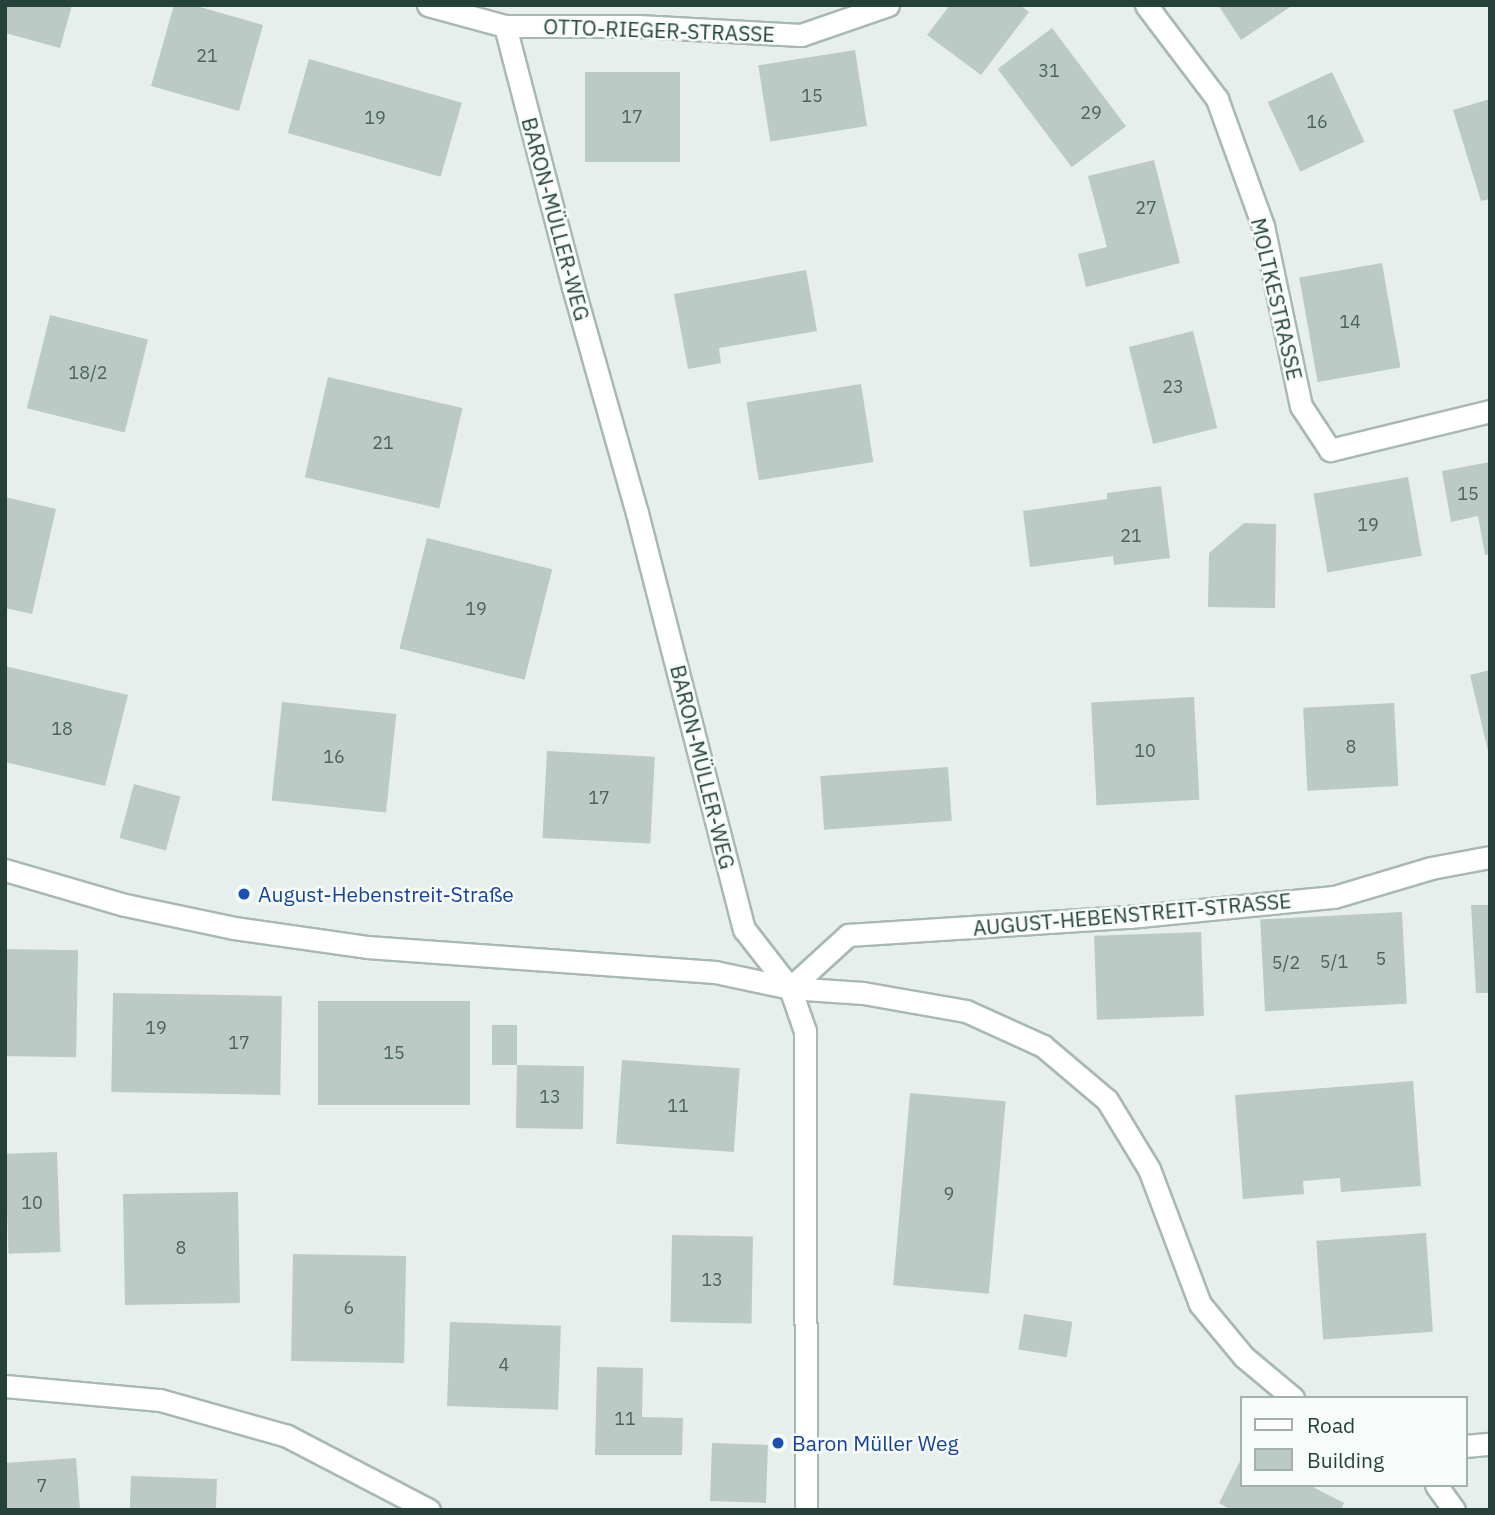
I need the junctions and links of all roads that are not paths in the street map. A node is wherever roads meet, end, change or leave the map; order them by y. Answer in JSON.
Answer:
{"nodes":[{"id":1,"x":428,"y":5,"type":"edge"},
{"id":2,"x":888,"y":5,"type":"edge"},
{"id":3,"x":1146,"y":5,"type":"edge"},
{"id":4,"x":505,"y":26,"type":"junction"},
{"id":5,"x":1490,"y":411,"type":"edge"},
{"id":6,"x":1490,"y":857,"type":"edge"},
{"id":7,"x":5,"y":870,"type":"edge"},
{"id":8,"x":790,"y":988,"type":"junction"},
{"id":9,"x":5,"y":1386,"type":"edge"},
{"id":10,"x":1291,"y":1396,"type":"edge"},
{"id":11,"x":1490,"y":1444,"type":"edge"},
{"id":12,"x":1467,"y":1446,"type":"edge"},
{"id":13,"x":1437,"y":1487,"type":"edge"},
{"id":14,"x":429,"y":1510,"type":"edge"},
{"id":15,"x":806,"y":1510,"type":"edge"},
{"id":16,"x":1454,"y":1510,"type":"edge"}],
"edges":[{"from":1,"to":4,"type":"street","name":"OTTO-RIEGER-STRASSE"},
{"from":2,"to":4,"type":"street","name":"OTTO-RIEGER-STRASSE"},
{"from":3,"to":5,"type":"street","name":"MOLTKESTRASSE"},
{"from":4,"to":8,"type":"street","name":"BARON-MÜLLER-WEG"},
{"from":6,"to":8,"type":"street","name":"AUGUST-HEBENSTREIT-STRASSE"},
{"from":7,"to":8,"type":"street"},
{"from":8,"to":10,"type":"street"},
{"from":8,"to":15,"type":"street","name":"BARON-MÜLLER-WEG"},
{"from":9,"to":14,"type":"street"},
{"from":11,"to":12,"type":"street"},
{"from":13,"to":16,"type":"street"}]}
